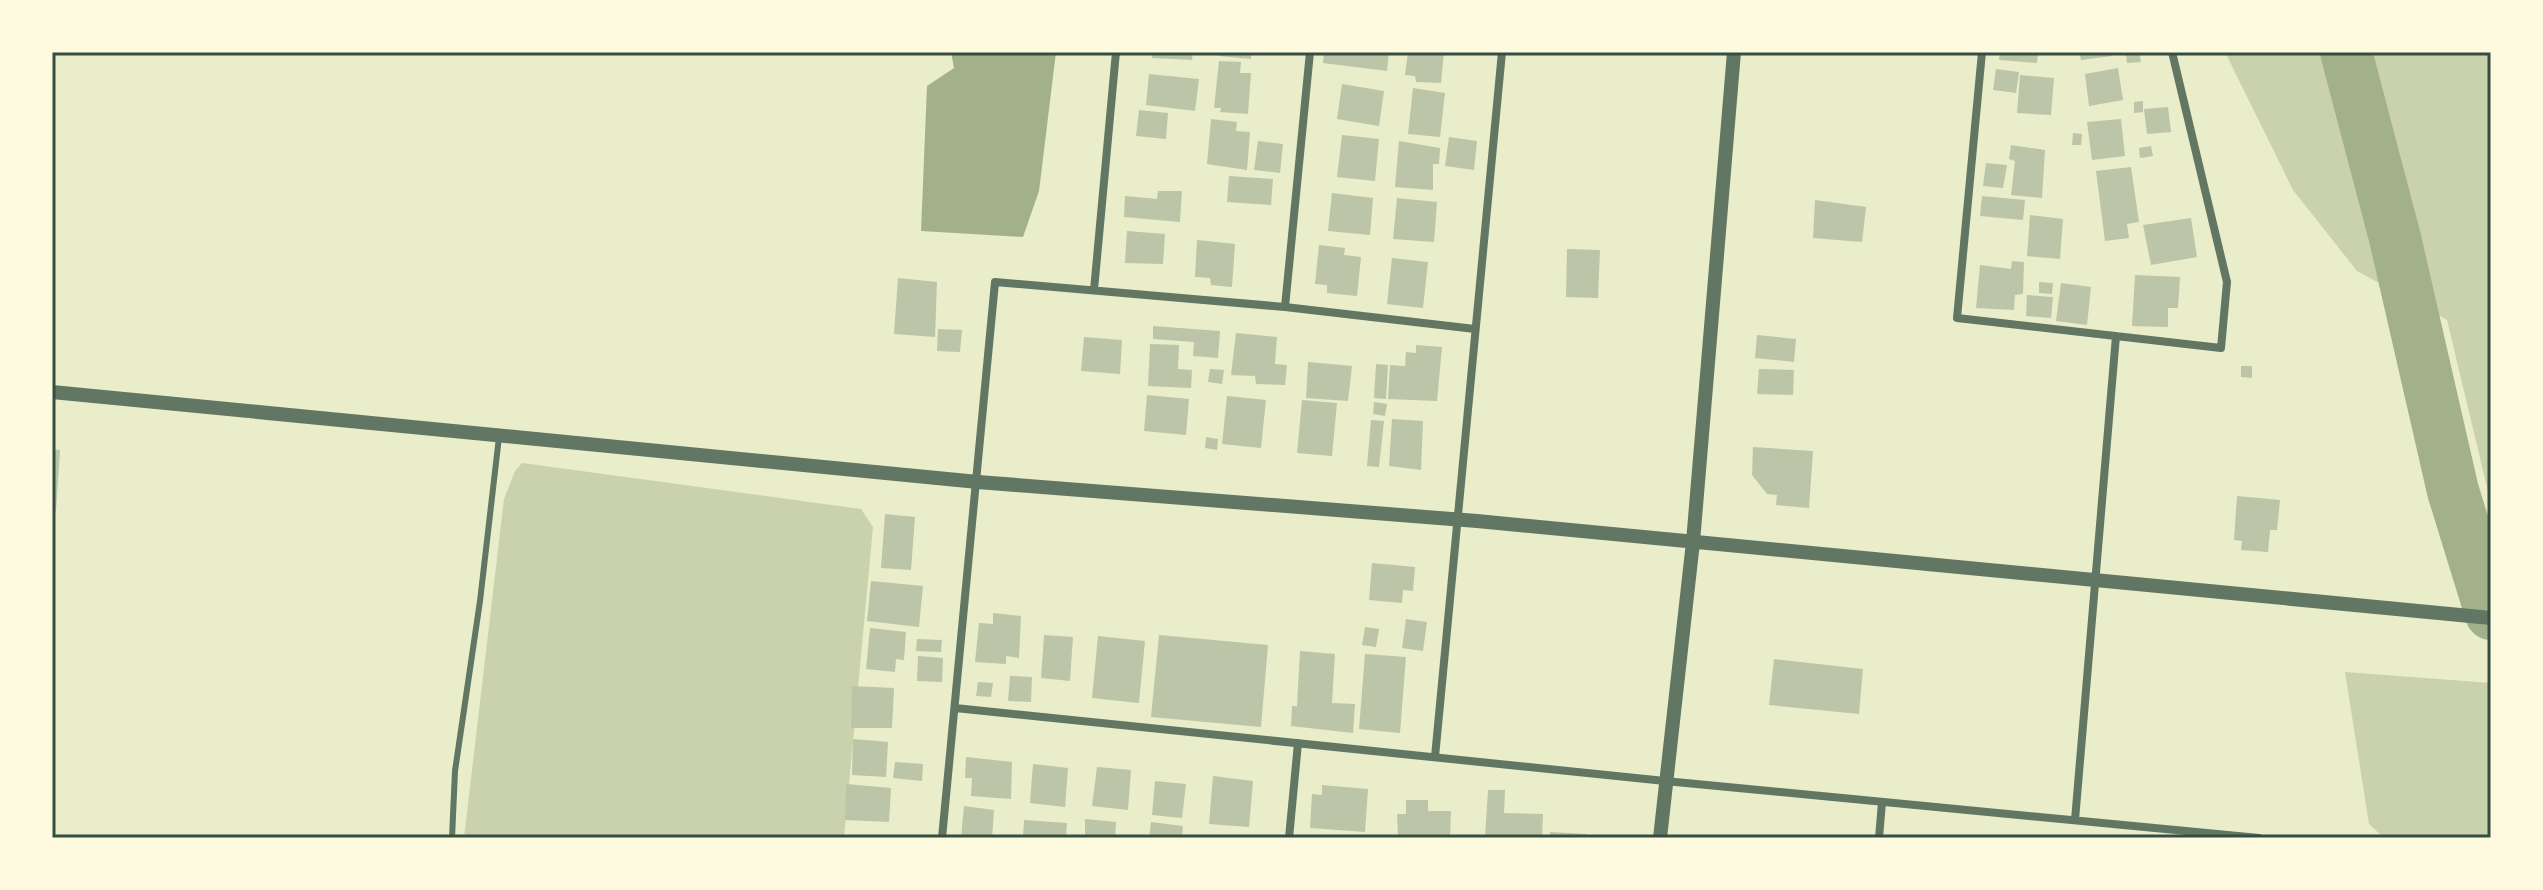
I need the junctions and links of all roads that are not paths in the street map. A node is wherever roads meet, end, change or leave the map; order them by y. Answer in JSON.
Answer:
{"nodes":[{"id":1,"x":1116,"y":52,"type":"edge"},
{"id":2,"x":1310,"y":52,"type":"edge"},
{"id":3,"x":1502,"y":52,"type":"edge"},
{"id":4,"x":1734,"y":52,"type":"edge"},
{"id":5,"x":1982,"y":52,"type":"edge"},
{"id":6,"x":2172,"y":52,"type":"edge"},
{"id":7,"x":1094,"y":290,"type":"junction"},
{"id":8,"x":1285,"y":307,"type":"junction"},
{"id":9,"x":1475,"y":329,"type":"junction"},
{"id":10,"x":2116,"y":336,"type":"junction"},
{"id":11,"x":52,"y":392,"type":"edge"},
{"id":12,"x":499,"y":435,"type":"junction"},
{"id":13,"x":978,"y":482,"type":"junction"},
{"id":14,"x":1457,"y":520,"type":"junction"},
{"id":15,"x":1693,"y":542,"type":"junction"},
{"id":16,"x":2096,"y":580,"type":"junction"},
{"id":17,"x":2491,"y":618,"type":"edge"},
{"id":18,"x":955,"y":708,"type":"junction"},
{"id":19,"x":1298,"y":743,"type":"junction"},
{"id":20,"x":1435,"y":757,"type":"junction"},
{"id":21,"x":1665,"y":781,"type":"junction"},
{"id":22,"x":1882,"y":802,"type":"junction"},
{"id":23,"x":2075,"y":820,"type":"junction"},
{"id":24,"x":452,"y":838,"type":"edge"},
{"id":25,"x":942,"y":838,"type":"edge"},
{"id":26,"x":1289,"y":838,"type":"edge"},
{"id":27,"x":1660,"y":838,"type":"edge"},
{"id":28,"x":1879,"y":838,"type":"edge"},
{"id":29,"x":2259,"y":838,"type":"edge"}],
"edges":[{"from":1,"to":7,"type":"street"},
{"from":2,"to":8,"type":"street"},
{"from":3,"to":9,"type":"street"},
{"from":4,"to":15,"type":"street"},
{"from":5,"to":10,"type":"street"},
{"from":6,"to":10,"type":"street"},
{"from":7,"to":8,"type":"street"},
{"from":7,"to":13,"type":"street"},
{"from":8,"to":9,"type":"street"},
{"from":9,"to":14,"type":"street"},
{"from":10,"to":16,"type":"street"},
{"from":11,"to":12,"type":"street"},
{"from":12,"to":13,"type":"street"},
{"from":12,"to":24,"type":"lane"},
{"from":13,"to":14,"type":"street"},
{"from":13,"to":18,"type":"street"},
{"from":14,"to":15,"type":"street"},
{"from":14,"to":20,"type":"street"},
{"from":15,"to":16,"type":"street"},
{"from":15,"to":21,"type":"street"},
{"from":16,"to":17,"type":"street"},
{"from":16,"to":23,"type":"street"},
{"from":18,"to":19,"type":"street"},
{"from":18,"to":25,"type":"street"},
{"from":19,"to":20,"type":"street"},
{"from":19,"to":26,"type":"street"},
{"from":20,"to":21,"type":"street"},
{"from":21,"to":22,"type":"street"},
{"from":21,"to":27,"type":"street"},
{"from":22,"to":23,"type":"street"},
{"from":22,"to":28,"type":"street"},
{"from":23,"to":29,"type":"street"}]}
